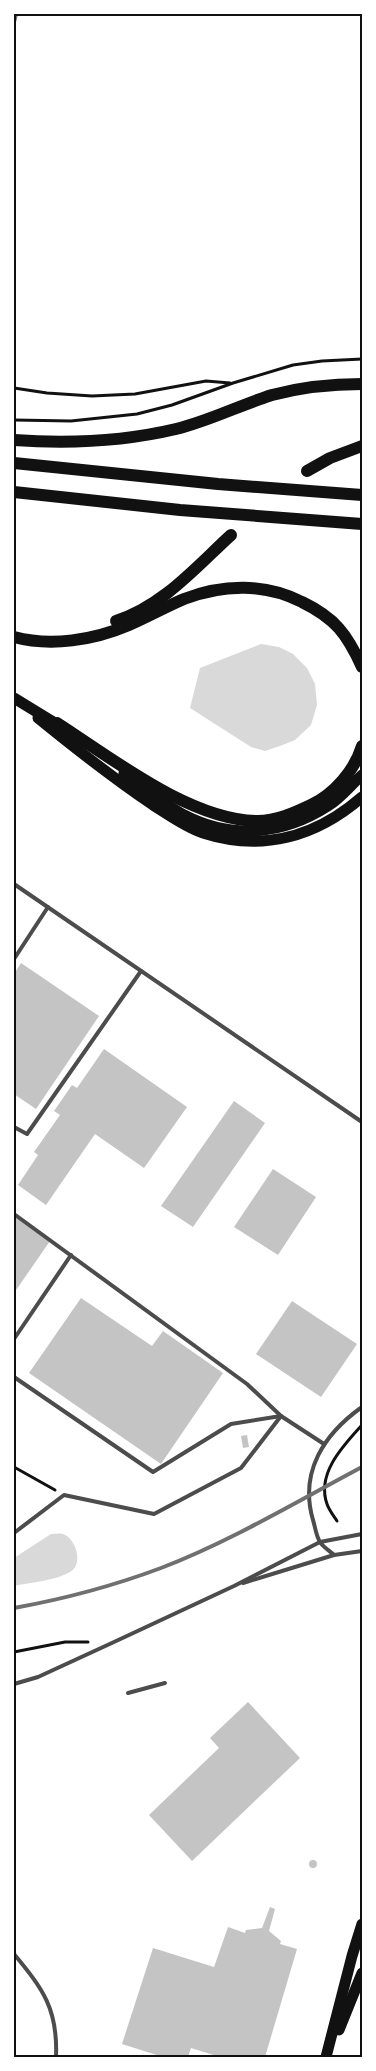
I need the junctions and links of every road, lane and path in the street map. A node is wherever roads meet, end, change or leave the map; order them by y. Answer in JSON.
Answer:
{"nodes":[{"id":1,"x":362,"y":359,"type":"edge"},
{"id":2,"x":233,"y":383,"type":"junction"},
{"id":3,"x":329,"y":384,"type":"junction"},
{"id":4,"x":362,"y":384,"type":"edge"},
{"id":5,"x":14,"y":388,"type":"edge"},
{"id":6,"x":362,"y":390,"type":"edge"},
{"id":7,"x":14,"y":420,"type":"edge"},
{"id":8,"x":14,"y":440,"type":"edge"},
{"id":9,"x":362,"y":446,"type":"edge"},
{"id":10,"x":14,"y":463,"type":"edge"},
{"id":11,"x":307,"y":471,"type":"dead end"},
{"id":12,"x":14,"y":492,"type":"edge"},
{"id":13,"x":357,"y":495,"type":"edge"},
{"id":14,"x":362,"y":524,"type":"edge"},
{"id":15,"x":231,"y":535,"type":"dead end"},
{"id":16,"x":14,"y":629,"type":"edge"},
{"id":17,"x":14,"y":637,"type":"edge"},
{"id":18,"x":362,"y":667,"type":"edge"},
{"id":19,"x":14,"y":699,"type":"edge"},
{"id":20,"x":57,"y":723,"type":"junction"},
{"id":21,"x":362,"y":746,"type":"edge"},
{"id":22,"x":362,"y":775,"type":"edge"},
{"id":23,"x":362,"y":797,"type":"edge"},
{"id":24,"x":14,"y":884,"type":"edge"},
{"id":25,"x":48,"y":907,"type":"junction"},
{"id":26,"x":14,"y":959,"type":"edge"},
{"id":27,"x":142,"y":971,"type":"junction"},
{"id":28,"x":362,"y":1122,"type":"edge"},
{"id":29,"x":14,"y":1126,"type":"edge"},
{"id":30,"x":14,"y":1214,"type":"edge"},
{"id":31,"x":70,"y":1255,"type":"junction"},
{"id":32,"x":14,"y":1339,"type":"edge"},
{"id":33,"x":14,"y":1377,"type":"edge"},
{"id":34,"x":362,"y":1407,"type":"edge"},
{"id":35,"x":281,"y":1416,"type":"junction"},
{"id":36,"x":362,"y":1425,"type":"edge"},
{"id":37,"x":324,"y":1444,"type":"junction"},
{"id":38,"x":14,"y":1467,"type":"edge"},
{"id":39,"x":64,"y":1495,"type":"junction"},
{"id":40,"x":336,"y":1521,"type":"dead end"},
{"id":41,"x":14,"y":1533,"type":"edge"},
{"id":42,"x":362,"y":1534,"type":"edge"},
{"id":43,"x":320,"y":1542,"type":"junction"},
{"id":44,"x":362,"y":1551,"type":"edge"},
{"id":45,"x":334,"y":1555,"type":"junction"},
{"id":46,"x":234,"y":1586,"type":"junction"},
{"id":47,"x":114,"y":1642,"type":"junction"},
{"id":48,"x":14,"y":1652,"type":"edge"},
{"id":49,"x":165,"y":1683,"type":"dead end"},
{"id":50,"x":14,"y":1684,"type":"edge"},
{"id":51,"x":128,"y":1694,"type":"dead end"},
{"id":52,"x":362,"y":1924,"type":"edge"},
{"id":53,"x":14,"y":1954,"type":"edge"},
{"id":54,"x":362,"y":1973,"type":"edge"},
{"id":55,"x":56,"y":2057,"type":"edge"},
{"id":56,"x":327,"y":2057,"type":"edge"}],
"edges":[{"from":1,"to":2,"type":"path"},
{"from":2,"to":5,"type":"path"},
{"from":2,"to":7,"type":"path"},
{"from":3,"to":4,"type":"highway"},
{"from":3,"to":6,"type":"highway"},
{"from":3,"to":8,"type":"highway"},
{"from":9,"to":11,"type":"highway"},
{"from":10,"to":13,"type":"highway"},
{"from":12,"to":14,"type":"highway"},
{"from":15,"to":16,"type":"highway"},
{"from":17,"to":18,"type":"highway"},
{"from":19,"to":20,"type":"main road"},
{"from":19,"to":23,"type":"main road"},
{"from":20,"to":21,"type":"highway"},
{"from":20,"to":22,"type":"main road"},
{"from":24,"to":25,"type":"lane"},
{"from":25,"to":26,"type":"lane"},
{"from":25,"to":27,"type":"lane"},
{"from":27,"to":28,"type":"lane"},
{"from":27,"to":29,"type":"lane"},
{"from":30,"to":31,"type":"lane"},
{"from":31,"to":32,"type":"lane"},
{"from":31,"to":35,"type":"lane"},
{"from":33,"to":35,"type":"lane"},
{"from":34,"to":37,"type":"lane"},
{"from":35,"to":37,"type":"lane"},
{"from":35,"to":39,"type":"lane"},
{"from":36,"to":40,"type":"path"},
{"from":37,"to":43,"type":"lane"},
{"from":38,"to":39,"type":"path"},
{"from":39,"to":41,"type":"lane"},
{"from":42,"to":43,"type":"lane"},
{"from":43,"to":45,"type":"lane"},
{"from":43,"to":46,"type":"lane"},
{"from":44,"to":45,"type":"lane"},
{"from":45,"to":46,"type":"lane"},
{"from":46,"to":47,"type":"lane"},
{"from":47,"to":48,"type":"path"},
{"from":47,"to":50,"type":"lane"},
{"from":49,"to":51,"type":"lane"},
{"from":52,"to":56,"type":"main road"},
{"from":53,"to":55,"type":"lane"},
{"from":54,"to":56,"type":"main road"}]}
